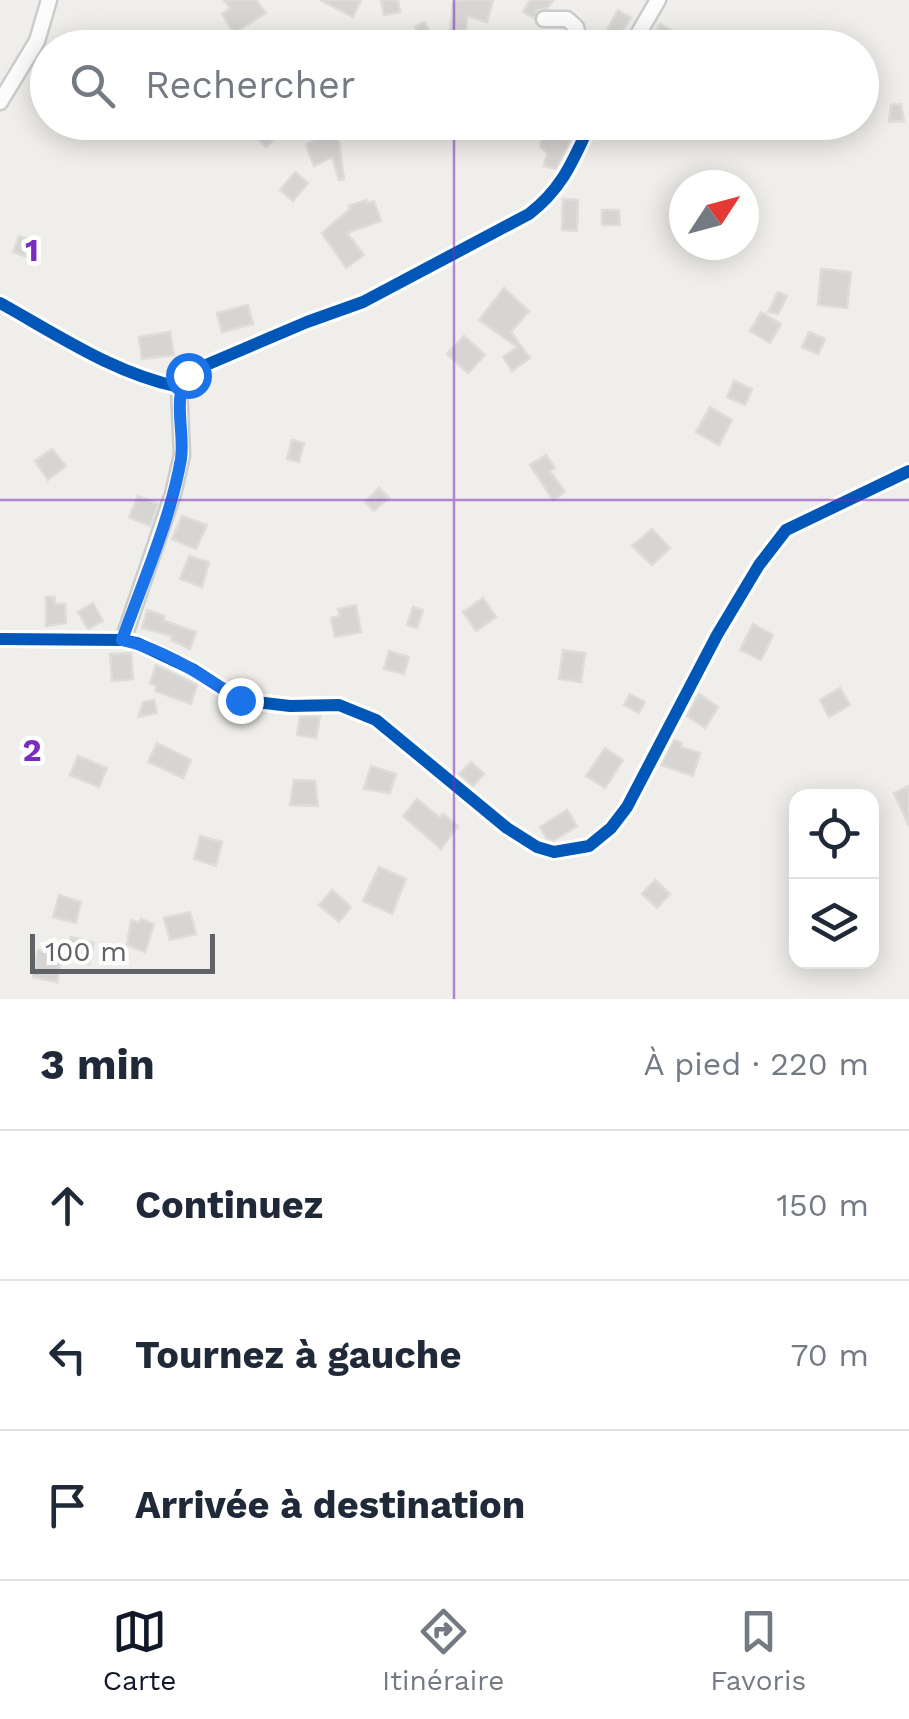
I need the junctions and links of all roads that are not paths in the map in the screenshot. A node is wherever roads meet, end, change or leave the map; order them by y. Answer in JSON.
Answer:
{"nodes":[{"id":1,"x":50,"y":0,"type":"edge"},
{"id":2,"x":658,"y":0,"type":"edge"},
{"id":3,"x":544,"y":19,"type":"dead end"},
{"id":4,"x":40,"y":30,"type":"edge"},
{"id":5,"x":577,"y":30,"type":"edge"},
{"id":6,"x":640,"y":30,"type":"edge"},
{"id":7,"x":30,"y":53,"type":"edge"},
{"id":8,"x":0,"y":102,"type":"edge"},
{"id":9,"x":581,"y":140,"type":"edge"},
{"id":10,"x":583,"y":140,"type":"edge"},
{"id":11,"x":581,"y":144,"type":"junction"},
{"id":12,"x":0,"y":303,"type":"edge"},
{"id":13,"x":179,"y":387,"type":"junction"},
{"id":14,"x":909,"y":471,"type":"edge"},
{"id":15,"x":0,"y":639,"type":"edge"},
{"id":16,"x":122,"y":640,"type":"junction"}],
"edges":[{"from":1,"to":4,"type":"street"},
{"from":2,"to":6,"type":"street"},
{"from":3,"to":5,"type":"street"},
{"from":7,"to":8,"type":"street"},
{"from":9,"to":11,"type":"street"},
{"from":10,"to":11,"type":"street"},
{"from":11,"to":13,"type":"street"},
{"from":12,"to":13,"type":"street"},
{"from":13,"to":16,"type":"street"},
{"from":14,"to":16,"type":"street"},
{"from":15,"to":16,"type":"street"}]}
